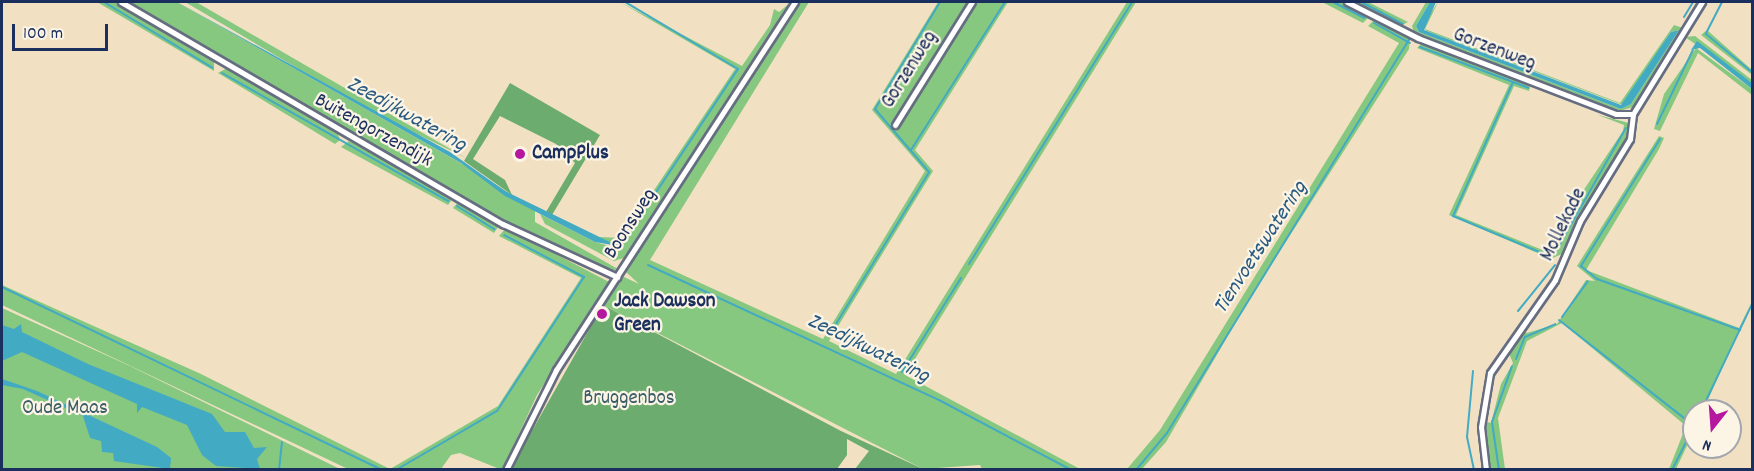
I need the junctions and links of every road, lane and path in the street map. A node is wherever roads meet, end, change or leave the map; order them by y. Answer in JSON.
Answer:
{"nodes":[{"id":1,"x":120,"y":2,"type":"edge"},
{"id":2,"x":795,"y":2,"type":"edge"},
{"id":3,"x":972,"y":2,"type":"edge"},
{"id":4,"x":1347,"y":2,"type":"edge"},
{"id":5,"x":1702,"y":2,"type":"edge"},
{"id":6,"x":1633,"y":114,"type":"junction"},
{"id":7,"x":895,"y":125,"type":"dead end"},
{"id":8,"x":616,"y":277,"type":"junction"},
{"id":9,"x":506,"y":470,"type":"edge"},
{"id":10,"x":1486,"y":470,"type":"edge"}],
"edges":[{"from":1,"to":8,"type":"street","name":"Buitengorzendijk"},
{"from":2,"to":8,"type":"street","name":"Boonsweg"},
{"from":3,"to":7,"type":"street","name":"Gorzenweg"},
{"from":4,"to":6,"type":"street","name":"Gorzenweg"},
{"from":5,"to":6,"type":"street","name":"Mollekade"},
{"from":6,"to":10,"type":"street","name":"Mollekade"},
{"from":8,"to":9,"type":"street","name":"Boonsweg"}]}
